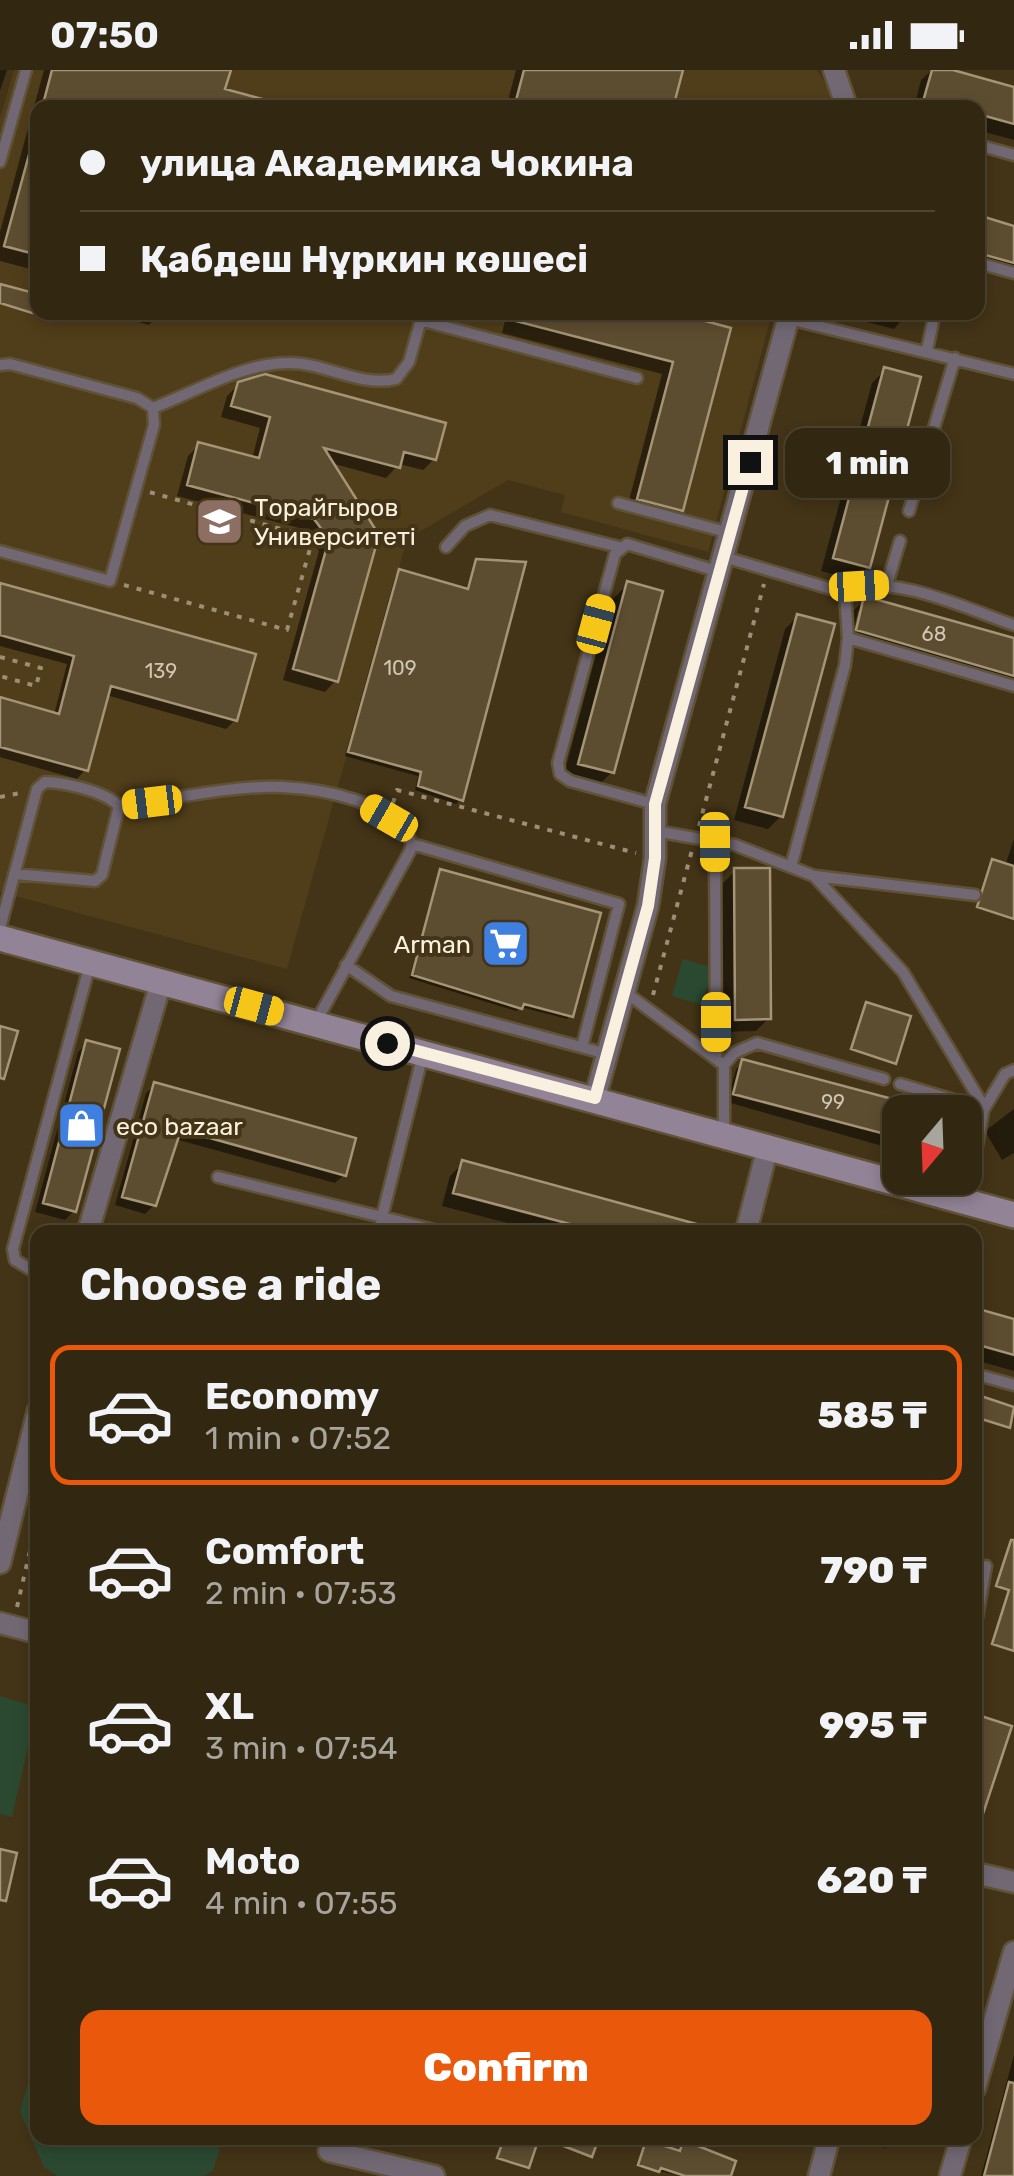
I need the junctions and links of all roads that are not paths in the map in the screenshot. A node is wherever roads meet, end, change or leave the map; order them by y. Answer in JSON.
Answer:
{"nodes":[{"id":1,"x":26,"y":70,"type":"edge"},
{"id":2,"x":834,"y":70,"type":"edge"},
{"id":3,"x":843,"y":100,"type":"edge"},
{"id":4,"x":985,"y":147,"type":"edge"},
{"id":5,"x":1014,"y":155,"type":"edge"},
{"id":6,"x":0,"y":162,"type":"edge"},
{"id":7,"x":985,"y":265,"type":"edge"},
{"id":8,"x":1014,"y":274,"type":"edge"},
{"id":9,"x":421,"y":320,"type":"edge"},
{"id":10,"x":436,"y":320,"type":"edge"},
{"id":11,"x":788,"y":320,"type":"edge"},
{"id":12,"x":805,"y":320,"type":"edge"},
{"id":13,"x":934,"y":320,"type":"edge"},
{"id":14,"x":928,"y":350,"type":"junction"},
{"id":15,"x":955,"y":358,"type":"junction"},
{"id":16,"x":0,"y":363,"type":"edge"},
{"id":17,"x":1014,"y":374,"type":"edge"},
{"id":18,"x":637,"y":378,"type":"dead end"},
{"id":19,"x":153,"y":408,"type":"junction"},
{"id":20,"x":618,"y":503,"type":"dead end"},
{"id":21,"x":909,"y":511,"type":"dead end"},
{"id":22,"x":730,"y":534,"type":"junction"},
{"id":23,"x":900,"y":541,"type":"dead end"},
{"id":24,"x":446,"y":547,"type":"dead end"},
{"id":25,"x":619,"y":547,"type":"junction"},
{"id":26,"x":0,"y":551,"type":"edge"},
{"id":27,"x":722,"y":564,"type":"junction"},
{"id":28,"x":888,"y":584,"type":"junction"},
{"id":29,"x":845,"y":593,"type":"junction"},
{"id":30,"x":1014,"y":625,"type":"edge"},
{"id":31,"x":848,"y":638,"type":"junction"},
{"id":32,"x":1014,"y":686,"type":"edge"},
{"id":33,"x":655,"y":804,"type":"junction"},
{"id":34,"x":119,"y":806,"type":"junction"},
{"id":35,"x":655,"y":831,"type":"junction"},
{"id":36,"x":715,"y":842,"type":"junction"},
{"id":37,"x":412,"y":844,"type":"junction"},
{"id":38,"x":792,"y":867,"type":"junction"},
{"id":39,"x":14,"y":874,"type":"junction"},
{"id":40,"x":814,"y":876,"type":"junction"},
{"id":41,"x":975,"y":895,"type":"dead end"},
{"id":42,"x":0,"y":928,"type":"edge"},
{"id":43,"x":0,"y":938,"type":"edge"},
{"id":44,"x":90,"y":963,"type":"junction"},
{"id":45,"x":346,"y":965,"type":"junction"},
{"id":46,"x":604,"y":968,"type":"junction"},
{"id":47,"x":160,"y":982,"type":"junction"},
{"id":48,"x":627,"y":983,"type":"junction"},
{"id":49,"x":316,"y":1022,"type":"junction"},
{"id":50,"x":582,"y":1047,"type":"junction"},
{"id":51,"x":423,"y":1053,"type":"junction"},
{"id":52,"x":607,"y":1054,"type":"junction"},
{"id":53,"x":720,"y":1062,"type":"junction"},
{"id":54,"x":1014,"y":1070,"type":"edge"},
{"id":55,"x":884,"y":1080,"type":"dead end"},
{"id":56,"x":900,"y":1084,"type":"dead end"},
{"id":57,"x":595,"y":1098,"type":"junction"},
{"id":58,"x":984,"y":1109,"type":"junction"},
{"id":59,"x":724,"y":1132,"type":"junction"},
{"id":60,"x":768,"y":1146,"type":"junction"},
{"id":61,"x":218,"y":1177,"type":"dead end"},
{"id":62,"x":967,"y":1202,"type":"junction"},
{"id":63,"x":1014,"y":1215,"type":"edge"},
{"id":64,"x":382,"y":1217,"type":"junction"},
{"id":65,"x":90,"y":1225,"type":"edge"},
{"id":66,"x":381,"y":1225,"type":"edge"},
{"id":67,"x":414,"y":1225,"type":"edge"},
{"id":68,"x":748,"y":1225,"type":"edge"},
{"id":69,"x":30,"y":1270,"type":"edge"},
{"id":70,"x":982,"y":1376,"type":"edge"},
{"id":71,"x":1014,"y":1385,"type":"edge"},
{"id":72,"x":30,"y":1443,"type":"edge"},
{"id":73,"x":0,"y":1564,"type":"edge"},
{"id":74,"x":986,"y":1566,"type":"dead end"},
{"id":75,"x":982,"y":1589,"type":"edge"},
{"id":76,"x":982,"y":1875,"type":"edge"},
{"id":77,"x":1014,"y":1882,"type":"edge"},
{"id":78,"x":1014,"y":1952,"type":"edge"},
{"id":79,"x":982,"y":2064,"type":"edge"},
{"id":80,"x":827,"y":2145,"type":"edge"},
{"id":81,"x":959,"y":2145,"type":"edge"},
{"id":82,"x":329,"y":2151,"type":"dead end"},
{"id":83,"x":434,"y":2176,"type":"edge"},
{"id":84,"x":819,"y":2176,"type":"edge"},
{"id":85,"x":950,"y":2176,"type":"edge"}],
"edges":[{"from":1,"to":6,"type":"lane"},
{"from":2,"to":3,"type":"street"},
{"from":4,"to":5,"type":"lane"},
{"from":7,"to":8,"type":"lane"},
{"from":9,"to":19,"type":"lane"},
{"from":10,"to":18,"type":"lane"},
{"from":11,"to":22,"type":"street"},
{"from":12,"to":14,"type":"lane"},
{"from":13,"to":14,"type":"lane"},
{"from":14,"to":15,"type":"lane"},
{"from":15,"to":17,"type":"lane"},
{"from":15,"to":21,"type":"lane"},
{"from":16,"to":19,"type":"lane"},
{"from":19,"to":26,"type":"lane"},
{"from":20,"to":22,"type":"lane"},
{"from":22,"to":27,"type":"street"},
{"from":23,"to":28,"type":"lane"},
{"from":24,"to":25,"type":"lane"},
{"from":25,"to":27,"type":"lane"},
{"from":25,"to":33,"type":"lane"},
{"from":27,"to":29,"type":"lane"},
{"from":27,"to":33,"type":"street"},
{"from":28,"to":29,"type":"lane"},
{"from":28,"to":30,"type":"lane"},
{"from":29,"to":31,"type":"lane"},
{"from":31,"to":32,"type":"lane"},
{"from":31,"to":38,"type":"lane"},
{"from":33,"to":35,"type":"street"},
{"from":34,"to":37,"type":"lane"},
{"from":34,"to":39,"type":"lane"},
{"from":34,"to":39,"type":"lane"},
{"from":35,"to":36,"type":"lane"},
{"from":35,"to":48,"type":"street"},
{"from":36,"to":38,"type":"lane"},
{"from":36,"to":53,"type":"lane"},
{"from":37,"to":45,"type":"lane"},
{"from":37,"to":46,"type":"lane"},
{"from":38,"to":40,"type":"lane"},
{"from":39,"to":42,"type":"lane"},
{"from":40,"to":41,"type":"lane"},
{"from":40,"to":58,"type":"lane"},
{"from":43,"to":44,"type":"main road"},
{"from":44,"to":47,"type":"main road"},
{"from":44,"to":69,"type":"lane"},
{"from":45,"to":49,"type":"lane"},
{"from":45,"to":50,"type":"lane"},
{"from":46,"to":48,"type":"lane"},
{"from":46,"to":50,"type":"lane"},
{"from":47,"to":49,"type":"main road"},
{"from":47,"to":65,"type":"street"},
{"from":48,"to":52,"type":"street"},
{"from":48,"to":53,"type":"lane"},
{"from":49,"to":51,"type":"main road"},
{"from":50,"to":52,"type":"lane"},
{"from":51,"to":57,"type":"main road"},
{"from":51,"to":64,"type":"lane"},
{"from":52,"to":57,"type":"street"},
{"from":53,"to":55,"type":"lane"},
{"from":53,"to":59,"type":"lane"},
{"from":54,"to":58,"type":"lane"},
{"from":56,"to":58,"type":"lane"},
{"from":57,"to":59,"type":"main road"},
{"from":58,"to":62,"type":"lane"},
{"from":59,"to":60,"type":"main road"},
{"from":60,"to":62,"type":"main road"},
{"from":60,"to":68,"type":"street"},
{"from":61,"to":64,"type":"lane"},
{"from":62,"to":63,"type":"main road"},
{"from":64,"to":66,"type":"lane"},
{"from":64,"to":67,"type":"lane"},
{"from":70,"to":71,"type":"lane"},
{"from":72,"to":73,"type":"street"},
{"from":74,"to":75,"type":"lane"},
{"from":76,"to":77,"type":"street"},
{"from":78,"to":79,"type":"street"},
{"from":80,"to":84,"type":"street"},
{"from":81,"to":85,"type":"street"},
{"from":82,"to":83,"type":"street"}]}
